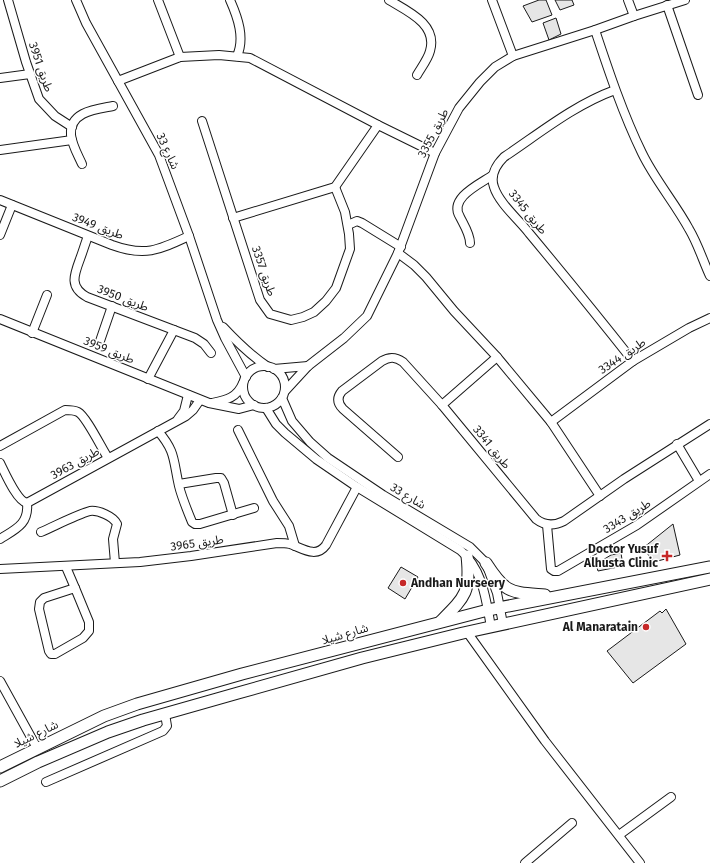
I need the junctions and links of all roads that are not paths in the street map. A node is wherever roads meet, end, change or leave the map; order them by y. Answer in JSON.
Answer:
{"nodes":[{"id":1,"x":8,"y":0,"type":"edge"},
{"id":2,"x":76,"y":0,"type":"edge"},
{"id":3,"x":158,"y":0,"type":"edge"},
{"id":4,"x":230,"y":0,"type":"edge"},
{"id":5,"x":390,"y":0,"type":"edge"},
{"id":6,"x":492,"y":0,"type":"edge"},
{"id":7,"x":628,"y":0,"type":"edge"},
{"id":8,"x":685,"y":0,"type":"edge"},
{"id":9,"x":667,"y":5,"type":"junction"},
{"id":10,"x":634,"y":16,"type":"junction"},
{"id":11,"x":595,"y":30,"type":"junction"},
{"id":12,"x":237,"y":56,"type":"junction"},
{"id":13,"x":513,"y":56,"type":"junction"},
{"id":14,"x":180,"y":57,"type":"junction"},
{"id":15,"x":30,"y":74,"type":"junction"},
{"id":16,"x":417,"y":75,"type":"dead end"},
{"id":17,"x":0,"y":78,"type":"edge"},
{"id":18,"x":118,"y":81,"type":"junction"},
{"id":19,"x":615,"y":90,"type":"junction"},
{"id":20,"x":698,"y":95,"type":"dead end"},
{"id":21,"x":113,"y":106,"type":"dead end"},
{"id":22,"x":202,"y":121,"type":"dead end"},
{"id":23,"x":378,"y":125,"type":"junction"},
{"id":24,"x":72,"y":127,"type":"junction"},
{"id":25,"x":72,"y":140,"type":"junction"},
{"id":26,"x":0,"y":150,"type":"edge"},
{"id":27,"x":435,"y":153,"type":"junction"},
{"id":28,"x":82,"y":164,"type":"dead end"},
{"id":29,"x":493,"y":175,"type":"junction"},
{"id":30,"x":335,"y":187,"type":"junction"},
{"id":31,"x":0,"y":200,"type":"edge"},
{"id":32,"x":12,"y":205,"type":"junction"},
{"id":33,"x":233,"y":218,"type":"junction"},
{"id":34,"x":348,"y":225,"type":"junction"},
{"id":35,"x":0,"y":235,"type":"edge"},
{"id":36,"x":88,"y":236,"type":"junction"},
{"id":37,"x":189,"y":236,"type":"junction"},
{"id":38,"x":470,"y":243,"type":"dead end"},
{"id":39,"x":399,"y":250,"type":"junction"},
{"id":40,"x":710,"y":276,"type":"edge"},
{"id":41,"x":47,"y":295,"type":"dead end"},
{"id":42,"x":112,"y":306,"type":"junction"},
{"id":43,"x":710,"y":318,"type":"edge"},
{"id":44,"x":0,"y":319,"type":"edge"},
{"id":45,"x":217,"y":320,"type":"junction"},
{"id":46,"x":174,"y":330,"type":"junction"},
{"id":47,"x":32,"y":333,"type":"junction"},
{"id":48,"x":100,"y":341,"type":"dead end"},
{"id":49,"x":211,"y":353,"type":"dead end"},
{"id":50,"x":497,"y":357,"type":"junction"},
{"id":51,"x":633,"y":361,"type":"junction"},
{"id":52,"x":308,"y":366,"type":"junction"},
{"id":53,"x":271,"y":368,"type":"junction"},
{"id":54,"x":148,"y":379,"type":"junction"},
{"id":55,"x":244,"y":380,"type":"junction"},
{"id":56,"x":283,"y":394,"type":"junction"},
{"id":57,"x":188,"y":396,"type":"junction"},
{"id":58,"x":200,"y":400,"type":"junction"},
{"id":59,"x":209,"y":403,"type":"junction"},
{"id":60,"x":254,"y":405,"type":"junction"},
{"id":61,"x":442,"y":405,"type":"junction"},
{"id":62,"x":266,"y":408,"type":"junction"},
{"id":63,"x":178,"y":420,"type":"junction"},
{"id":64,"x":551,"y":422,"type":"junction"},
{"id":65,"x":710,"y":424,"type":"edge"},
{"id":66,"x":238,"y":430,"type":"dead end"},
{"id":67,"x":158,"y":431,"type":"junction"},
{"id":68,"x":677,"y":444,"type":"junction"},
{"id":69,"x":0,"y":446,"type":"edge"},
{"id":70,"x":398,"y":457,"type":"dead end"},
{"id":71,"x":108,"y":458,"type":"junction"},
{"id":72,"x":0,"y":463,"type":"edge"},
{"id":73,"x":710,"y":474,"type":"edge"},
{"id":74,"x":699,"y":481,"type":"junction"},
{"id":75,"x":179,"y":484,"type":"junction"},
{"id":76,"x":358,"y":487,"type":"junction"},
{"id":77,"x":600,"y":496,"type":"junction"},
{"id":78,"x":27,"y":503,"type":"junction"},
{"id":79,"x":254,"y":508,"type":"dead end"},
{"id":80,"x":233,"y":515,"type":"junction"},
{"id":81,"x":547,"y":525,"type":"junction"},
{"id":82,"x":41,"y":532,"type":"dead end"},
{"id":83,"x":0,"y":539,"type":"edge"},
{"id":84,"x":295,"y":546,"type":"junction"},
{"id":85,"x":467,"y":556,"type":"junction"},
{"id":86,"x":115,"y":563,"type":"junction"},
{"id":87,"x":486,"y":564,"type":"junction"},
{"id":88,"x":66,"y":567,"type":"junction"},
{"id":89,"x":710,"y":567,"type":"edge"},
{"id":90,"x":0,"y":569,"type":"edge"},
{"id":91,"x":710,"y":578,"type":"edge"},
{"id":92,"x":75,"y":588,"type":"junction"},
{"id":93,"x":560,"y":596,"type":"junction"},
{"id":94,"x":500,"y":608,"type":"junction"},
{"id":95,"x":488,"y":610,"type":"junction"},
{"id":96,"x":441,"y":621,"type":"junction"},
{"id":97,"x":502,"y":624,"type":"junction"},
{"id":98,"x":491,"y":627,"type":"junction"},
{"id":99,"x":467,"y":632,"type":"junction"},
{"id":100,"x":0,"y":681,"type":"edge"},
{"id":101,"x":165,"y":714,"type":"junction"},
{"id":102,"x":37,"y":748,"type":"junction"},
{"id":103,"x":0,"y":767,"type":"edge"},
{"id":104,"x":0,"y":781,"type":"edge"},
{"id":105,"x":46,"y":782,"type":"dead end"},
{"id":106,"x":671,"y":797,"type":"dead end"},
{"id":107,"x":572,"y":823,"type":"dead end"},
{"id":108,"x":619,"y":835,"type":"junction"},
{"id":109,"x":525,"y":863,"type":"edge"},
{"id":110,"x":640,"y":863,"type":"edge"}],
"edges":[{"from":1,"to":15,"type":"street","name":"طريق 3951"},
{"from":2,"to":18,"type":"street","name":"شارع 33"},
{"from":3,"to":14,"type":"street"},
{"from":4,"to":12,"type":"street"},
{"from":5,"to":16,"type":"street"},
{"from":6,"to":13,"type":"street"},
{"from":7,"to":10,"type":"street"},
{"from":8,"to":9,"type":"street","name":"طريق 3355"},
{"from":9,"to":10,"type":"street","name":"طريق 3355"},
{"from":9,"to":20,"type":"street"},
{"from":10,"to":11,"type":"street","name":"طريق 3355"},
{"from":11,"to":13,"type":"street","name":"طريق 3355"},
{"from":11,"to":19,"type":"street"},
{"from":12,"to":14,"type":"street"},
{"from":12,"to":23,"type":"street"},
{"from":13,"to":27,"type":"street","name":"طريق 3355"},
{"from":14,"to":18,"type":"street"},
{"from":15,"to":17,"type":"street"},
{"from":15,"to":24,"type":"street","name":"طريق 3951"},
{"from":18,"to":37,"type":"street","name":"شارع 33"},
{"from":19,"to":29,"type":"street"},
{"from":19,"to":40,"type":"street"},
{"from":21,"to":24,"type":"street"},
{"from":22,"to":33,"type":"street","name":"طريق 3357"},
{"from":23,"to":27,"type":"street"},
{"from":23,"to":30,"type":"street"},
{"from":24,"to":25,"type":"street"},
{"from":25,"to":26,"type":"street"},
{"from":25,"to":28,"type":"street"},
{"from":27,"to":39,"type":"street","name":"طريق 3355"},
{"from":29,"to":38,"type":"street"},
{"from":29,"to":51,"type":"street","name":"طريق 3345"},
{"from":30,"to":33,"type":"street"},
{"from":30,"to":34,"type":"street","name":"طريق 3357"},
{"from":31,"to":32,"type":"street","name":"طريق 3949"},
{"from":32,"to":35,"type":"street"},
{"from":32,"to":36,"type":"street","name":"طريق 3949"},
{"from":33,"to":34,"type":"street","name":"طريق 3357"},
{"from":34,"to":39,"type":"street"},
{"from":36,"to":37,"type":"street","name":"طريق 3949"},
{"from":36,"to":42,"type":"street","name":"طريق 3950"},
{"from":37,"to":45,"type":"street","name":"شارع 33"},
{"from":39,"to":50,"type":"street"},
{"from":39,"to":52,"type":"street","name":"طريق 3355"},
{"from":41,"to":47,"type":"street"},
{"from":42,"to":46,"type":"street","name":"طريق 3950"},
{"from":42,"to":48,"type":"street"},
{"from":43,"to":51,"type":"street","name":"طريق 3344"},
{"from":44,"to":47,"type":"street","name":"طريق 3959"},
{"from":45,"to":53,"type":"street","name":"شارع 33"},
{"from":45,"to":55,"type":"street","name":"شارع 33"},
{"from":46,"to":49,"type":"street","name":"طريق 3950"},
{"from":46,"to":54,"type":"street"},
{"from":47,"to":54,"type":"street","name":"طريق 3959"},
{"from":50,"to":61,"type":"street"},
{"from":50,"to":64,"type":"street"},
{"from":51,"to":64,"type":"street","name":"طريق 3344"},
{"from":52,"to":53,"type":"street"},
{"from":52,"to":56,"type":"street","name":"طريق 3355"},
{"from":53,"to":55,"type":"street"},
{"from":53,"to":56,"type":"street"},
{"from":54,"to":57,"type":"street","name":"طريق 3959"},
{"from":55,"to":59,"type":"street"},
{"from":55,"to":60,"type":"street"},
{"from":56,"to":62,"type":"street"},
{"from":56,"to":87,"type":"street","name":"شارع 33"},
{"from":57,"to":58,"type":"street","name":"طريق 3959"},
{"from":57,"to":63,"type":"street"},
{"from":58,"to":59,"type":"street","name":"طريق 3959"},
{"from":58,"to":63,"type":"street","name":"طريق 3963"},
{"from":59,"to":60,"type":"street","name":"طريق 3959"},
{"from":60,"to":62,"type":"street"},
{"from":61,"to":70,"type":"street","name":"طريق 3341"},
{"from":61,"to":81,"type":"street","name":"طريق 3341"},
{"from":62,"to":76,"type":"street","name":"شارع 33"},
{"from":63,"to":67,"type":"street","name":"طريق 3963"},
{"from":64,"to":77,"type":"street"},
{"from":65,"to":68,"type":"street"},
{"from":66,"to":84,"type":"street"},
{"from":67,"to":71,"type":"street","name":"طريق 3963"},
{"from":67,"to":75,"type":"street"},
{"from":68,"to":74,"type":"street"},
{"from":68,"to":77,"type":"street"},
{"from":69,"to":71,"type":"street"},
{"from":71,"to":78,"type":"street","name":"طريق 3963"},
{"from":72,"to":78,"type":"street"},
{"from":73,"to":74,"type":"street","name":"طريق 3343"},
{"from":74,"to":81,"type":"street","name":"طريق 3343"},
{"from":75,"to":80,"type":"street"},
{"from":75,"to":80,"type":"street"},
{"from":76,"to":84,"type":"street","name":"طريق 3965"},
{"from":76,"to":85,"type":"street","name":"شارع 33"},
{"from":77,"to":81,"type":"street"},
{"from":78,"to":83,"type":"street"},
{"from":79,"to":80,"type":"street"},
{"from":82,"to":86,"type":"street"},
{"from":84,"to":86,"type":"street","name":"طريق 3965"},
{"from":85,"to":95,"type":"street","name":"شارع 33"},
{"from":85,"to":96,"type":"main road"},
{"from":86,"to":88,"type":"street","name":"طريق 3965"},
{"from":87,"to":93,"type":"main road"},
{"from":87,"to":94,"type":"street","name":"شارع 33"},
{"from":88,"to":90,"type":"street","name":"طريق 3965"},
{"from":88,"to":92,"type":"street"},
{"from":89,"to":93,"type":"main road","name":"شارع شيلا"},
{"from":91,"to":97,"type":"main road"},
{"from":92,"to":92,"type":"street"},
{"from":93,"to":94,"type":"main road","name":"شارع شيلا"},
{"from":94,"to":95,"type":"main road","name":"شارع شيلا"},
{"from":94,"to":97,"type":"street","name":"شارع 33"},
{"from":95,"to":96,"type":"main road","name":"شارع شيلا"},
{"from":95,"to":98,"type":"street","name":"شارع 33"},
{"from":96,"to":102,"type":"main road","name":"شارع شيلا"},
{"from":97,"to":98,"type":"main road"},
{"from":98,"to":99,"type":"main road"},
{"from":99,"to":101,"type":"main road"},
{"from":99,"to":108,"type":"street"},
{"from":100,"to":102,"type":"street"},
{"from":101,"to":104,"type":"main road"},
{"from":101,"to":105,"type":"street"},
{"from":102,"to":103,"type":"main road","name":"شارع شيلا"},
{"from":106,"to":108,"type":"street"},
{"from":107,"to":109,"type":"street"},
{"from":108,"to":110,"type":"street"}]}
